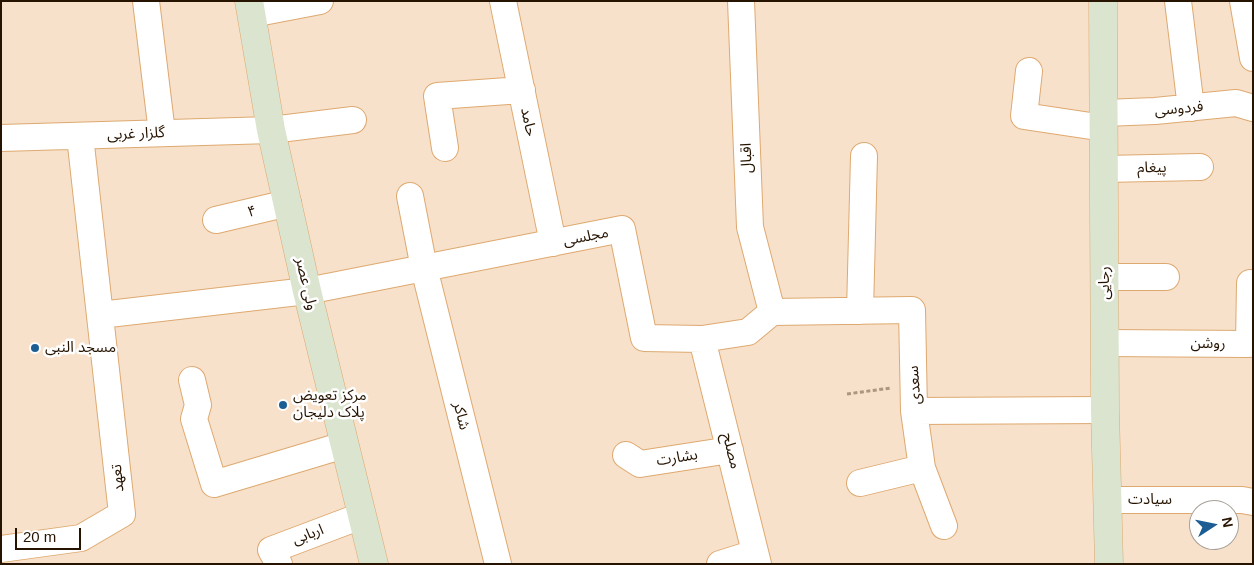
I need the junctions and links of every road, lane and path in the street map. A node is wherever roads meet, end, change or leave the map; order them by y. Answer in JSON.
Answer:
{"nodes":[{"id":1,"x":146,"y":1,"type":"edge"},
{"id":2,"x":320,"y":1,"type":"edge"},
{"id":3,"x":504,"y":1,"type":"edge"},
{"id":4,"x":741,"y":1,"type":"edge"},
{"id":5,"x":1103,"y":1,"type":"edge"},
{"id":6,"x":1178,"y":1,"type":"edge"},
{"id":7,"x":1243,"y":1,"type":"edge"},
{"id":8,"x":250,"y":8,"type":"edge"},
{"id":9,"x":1253,"y":58,"type":"edge"},
{"id":10,"x":1029,"y":70,"type":"dead end"},
{"id":11,"x":522,"y":90,"type":"junction"},
{"id":12,"x":1191,"y":108,"type":"junction"},
{"id":13,"x":1253,"y":108,"type":"edge"},
{"id":14,"x":353,"y":120,"type":"dead end"},
{"id":15,"x":1104,"y":121,"type":"junction"},
{"id":16,"x":271,"y":130,"type":"junction"},
{"id":17,"x":162,"y":134,"type":"junction"},
{"id":18,"x":80,"y":136,"type":"junction"},
{"id":19,"x":1,"y":138,"type":"edge"},
{"id":20,"x":445,"y":148,"type":"dead end"},
{"id":21,"x":864,"y":156,"type":"dead end"},
{"id":22,"x":1200,"y":167,"type":"dead end"},
{"id":23,"x":1104,"y":169,"type":"junction"},
{"id":24,"x":410,"y":196,"type":"dead end"},
{"id":25,"x":288,"y":203,"type":"junction"},
{"id":26,"x":216,"y":220,"type":"dead end"},
{"id":27,"x":553,"y":243,"type":"junction"},
{"id":28,"x":424,"y":268,"type":"junction"},
{"id":29,"x":1105,"y":277,"type":"junction"},
{"id":30,"x":1166,"y":277,"type":"dead end"},
{"id":31,"x":1250,"y":283,"type":"dead end"},
{"id":32,"x":307,"y":291,"type":"junction"},
{"id":33,"x":860,"y":311,"type":"junction"},
{"id":34,"x":772,"y":312,"type":"junction"},
{"id":35,"x":100,"y":315,"type":"junction"},
{"id":36,"x":702,"y":339,"type":"junction"},
{"id":37,"x":1105,"y":343,"type":"junction"},
{"id":38,"x":192,"y":380,"type":"dead end"},
{"id":39,"x":914,"y":384,"type":"junction"},
{"id":40,"x":847,"y":394,"type":"dead end"},
{"id":41,"x":1105,"y":410,"type":"junction"},
{"id":42,"x":914,"y":411,"type":"junction"},
{"id":43,"x":344,"y":445,"type":"junction"},
{"id":44,"x":730,"y":450,"type":"junction"},
{"id":45,"x":626,"y":455,"type":"dead end"},
{"id":46,"x":922,"y":468,"type":"junction"},
{"id":47,"x":860,"y":483,"type":"dead end"},
{"id":48,"x":1108,"y":500,"type":"junction"},
{"id":49,"x":1253,"y":502,"type":"edge"},
{"id":50,"x":361,"y":516,"type":"junction"},
{"id":51,"x":944,"y":526,"type":"dead end"},
{"id":52,"x":1,"y":549,"type":"edge"},
{"id":53,"x":756,"y":558,"type":"edge"},
{"id":54,"x":279,"y":564,"type":"edge"},
{"id":55,"x":374,"y":564,"type":"edge"},
{"id":56,"x":498,"y":564,"type":"edge"},
{"id":57,"x":720,"y":564,"type":"edge"},
{"id":58,"x":1109,"y":564,"type":"edge"}],
"edges":[{"from":1,"to":17,"type":"street"},
{"from":2,"to":8,"type":"street"},
{"from":3,"to":11,"type":"street","name":"حامد"},
{"from":4,"to":34,"type":"street","name":"اقبال"},
{"from":5,"to":15,"type":"street","name":"رجایی"},
{"from":6,"to":12,"type":"street"},
{"from":7,"to":9,"type":"street"},
{"from":8,"to":16,"type":"street","name":"ولی عصر"},
{"from":10,"to":15,"type":"street","name":"فردوسی"},
{"from":11,"to":20,"type":"street"},
{"from":11,"to":27,"type":"street","name":"حامد"},
{"from":12,"to":13,"type":"street","name":"فردوسی"},
{"from":12,"to":15,"type":"street","name":"فردوسی"},
{"from":14,"to":16,"type":"street","name":"گلزار غربی"},
{"from":15,"to":23,"type":"street","name":"رجایی"},
{"from":16,"to":17,"type":"street","name":"گلزار غربی"},
{"from":16,"to":25,"type":"street","name":"ولی عصر"},
{"from":17,"to":18,"type":"street","name":"گلزار غربی"},
{"from":18,"to":19,"type":"street","name":"گلزار غربی"},
{"from":18,"to":35,"type":"street","name":"تعهد"},
{"from":21,"to":33,"type":"street"},
{"from":22,"to":23,"type":"street","name":"پیغام"},
{"from":23,"to":29,"type":"street","name":"رجایی"},
{"from":24,"to":28,"type":"street","name":"شاکر"},
{"from":25,"to":26,"type":"street","name":"۴"},
{"from":25,"to":32,"type":"street","name":"ولی عصر"},
{"from":27,"to":28,"type":"street","name":"مجلسی"},
{"from":27,"to":36,"type":"street","name":"مجلسی"},
{"from":28,"to":32,"type":"street","name":"مجلسی"},
{"from":28,"to":56,"type":"street","name":"شاکر"},
{"from":29,"to":30,"type":"street"},
{"from":29,"to":37,"type":"street","name":"رجایی"},
{"from":31,"to":37,"type":"street","name":"روشن"},
{"from":32,"to":35,"type":"street"},
{"from":32,"to":43,"type":"street","name":"ولی عصر"},
{"from":33,"to":34,"type":"street","name":"سعدی"},
{"from":33,"to":39,"type":"street","name":"سعدی"},
{"from":34,"to":36,"type":"street","name":"مجلسی"},
{"from":35,"to":52,"type":"street","name":"تعهد"},
{"from":36,"to":44,"type":"street","name":"مصلح"},
{"from":37,"to":41,"type":"street","name":"رجایی"},
{"from":38,"to":43,"type":"street"},
{"from":39,"to":40,"type":"path"},
{"from":39,"to":42,"type":"street","name":"سعدی"},
{"from":41,"to":42,"type":"street","name":"سعدی"},
{"from":41,"to":48,"type":"street","name":"رجایی"},
{"from":42,"to":46,"type":"street"},
{"from":43,"to":50,"type":"street","name":"ولی عصر"},
{"from":44,"to":45,"type":"street","name":"بشارت"},
{"from":44,"to":53,"type":"street","name":"مصلح"},
{"from":46,"to":47,"type":"street"},
{"from":46,"to":51,"type":"street"},
{"from":48,"to":49,"type":"street","name":"سیادت"},
{"from":48,"to":58,"type":"street","name":"رجایی"},
{"from":50,"to":54,"type":"street","name":"اربابی"},
{"from":50,"to":55,"type":"street","name":"ولی عصر"},
{"from":53,"to":57,"type":"street"}]}
